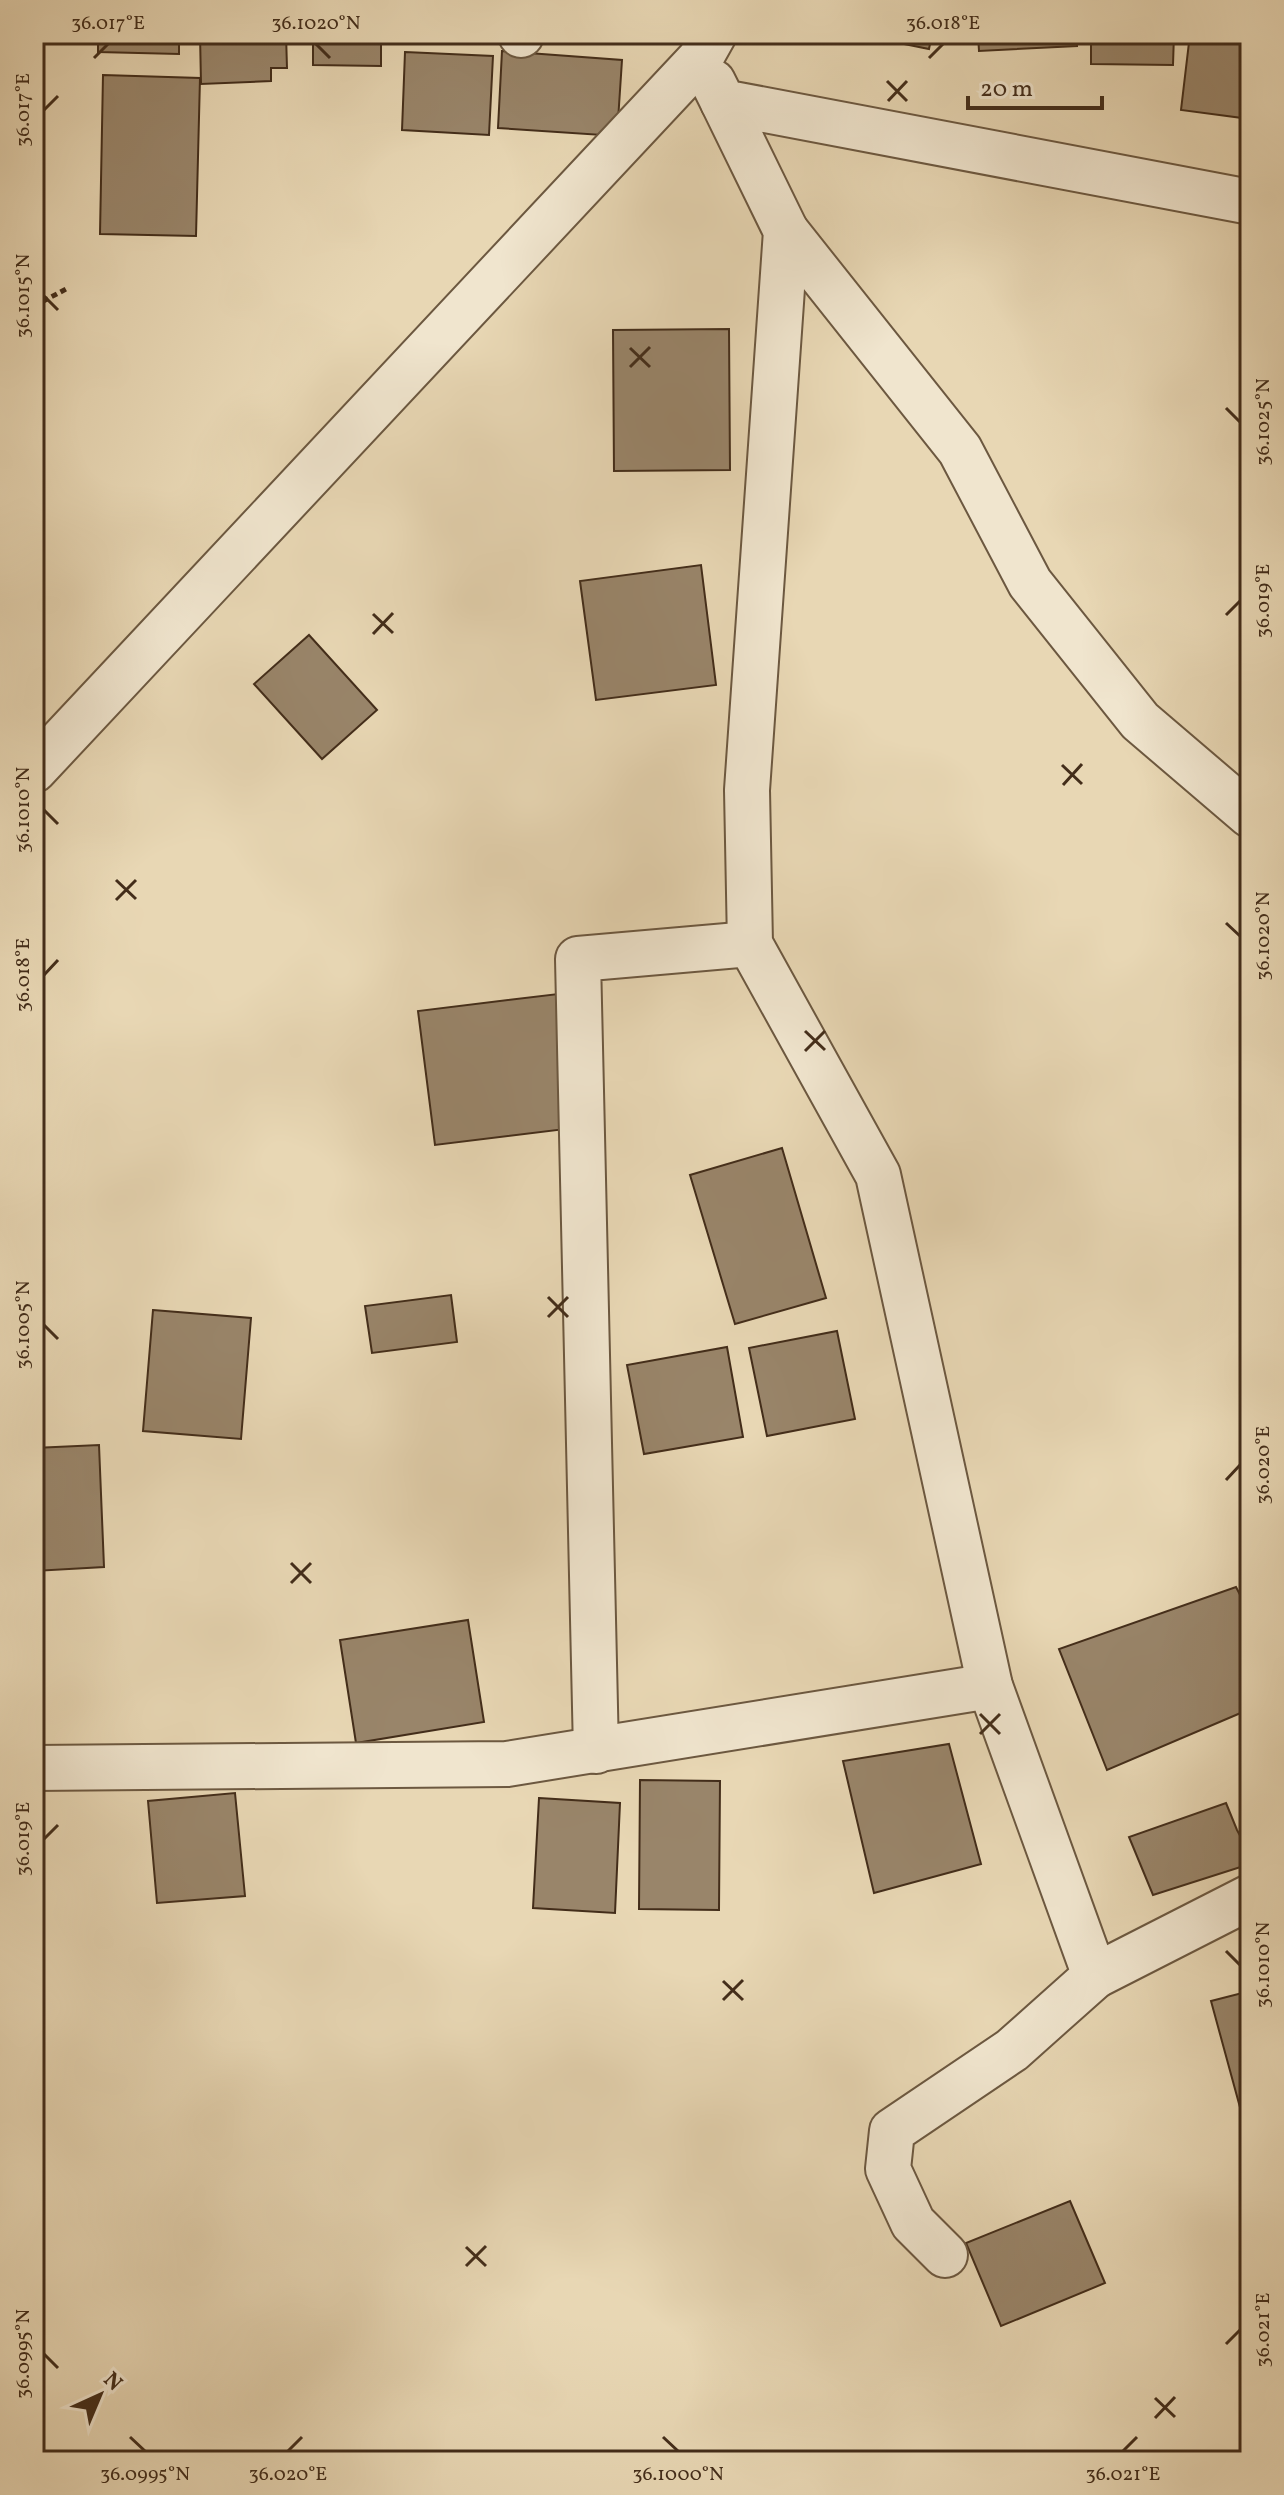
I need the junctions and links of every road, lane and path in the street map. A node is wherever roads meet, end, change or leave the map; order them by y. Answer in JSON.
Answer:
{"nodes":[{"id":1,"x":707,"y":47,"type":"edge"},
{"id":2,"x":723,"y":102,"type":"junction"},
{"id":3,"x":1250,"y":202,"type":"edge"},
{"id":4,"x":786,"y":231,"type":"junction"},
{"id":5,"x":68,"y":288,"type":"dead end"},
{"id":6,"x":34,"y":306,"type":"edge"},
{"id":7,"x":34,"y":770,"type":"edge"},
{"id":8,"x":1250,"y":815,"type":"edge"},
{"id":9,"x":750,"y":944,"type":"junction"},
{"id":10,"x":990,"y":1686,"type":"junction"},
{"id":11,"x":596,"y":1751,"type":"junction"},
{"id":12,"x":34,"y":1768,"type":"edge"},
{"id":13,"x":1250,"y":1897,"type":"edge"},
{"id":14,"x":1095,"y":1976,"type":"junction"},
{"id":15,"x":945,"y":2255,"type":"dead end"}],
"edges":[{"from":1,"to":2,"type":"street"},
{"from":1,"to":7,"type":"street"},
{"from":2,"to":3,"type":"street"},
{"from":2,"to":4,"type":"street"},
{"from":4,"to":8,"type":"street"},
{"from":4,"to":9,"type":"street"},
{"from":5,"to":6,"type":"path"},
{"from":9,"to":10,"type":"street"},
{"from":9,"to":11,"type":"street"},
{"from":10,"to":11,"type":"street"},
{"from":10,"to":14,"type":"street"},
{"from":11,"to":12,"type":"street"},
{"from":13,"to":14,"type":"street"},
{"from":14,"to":15,"type":"street"}]}
